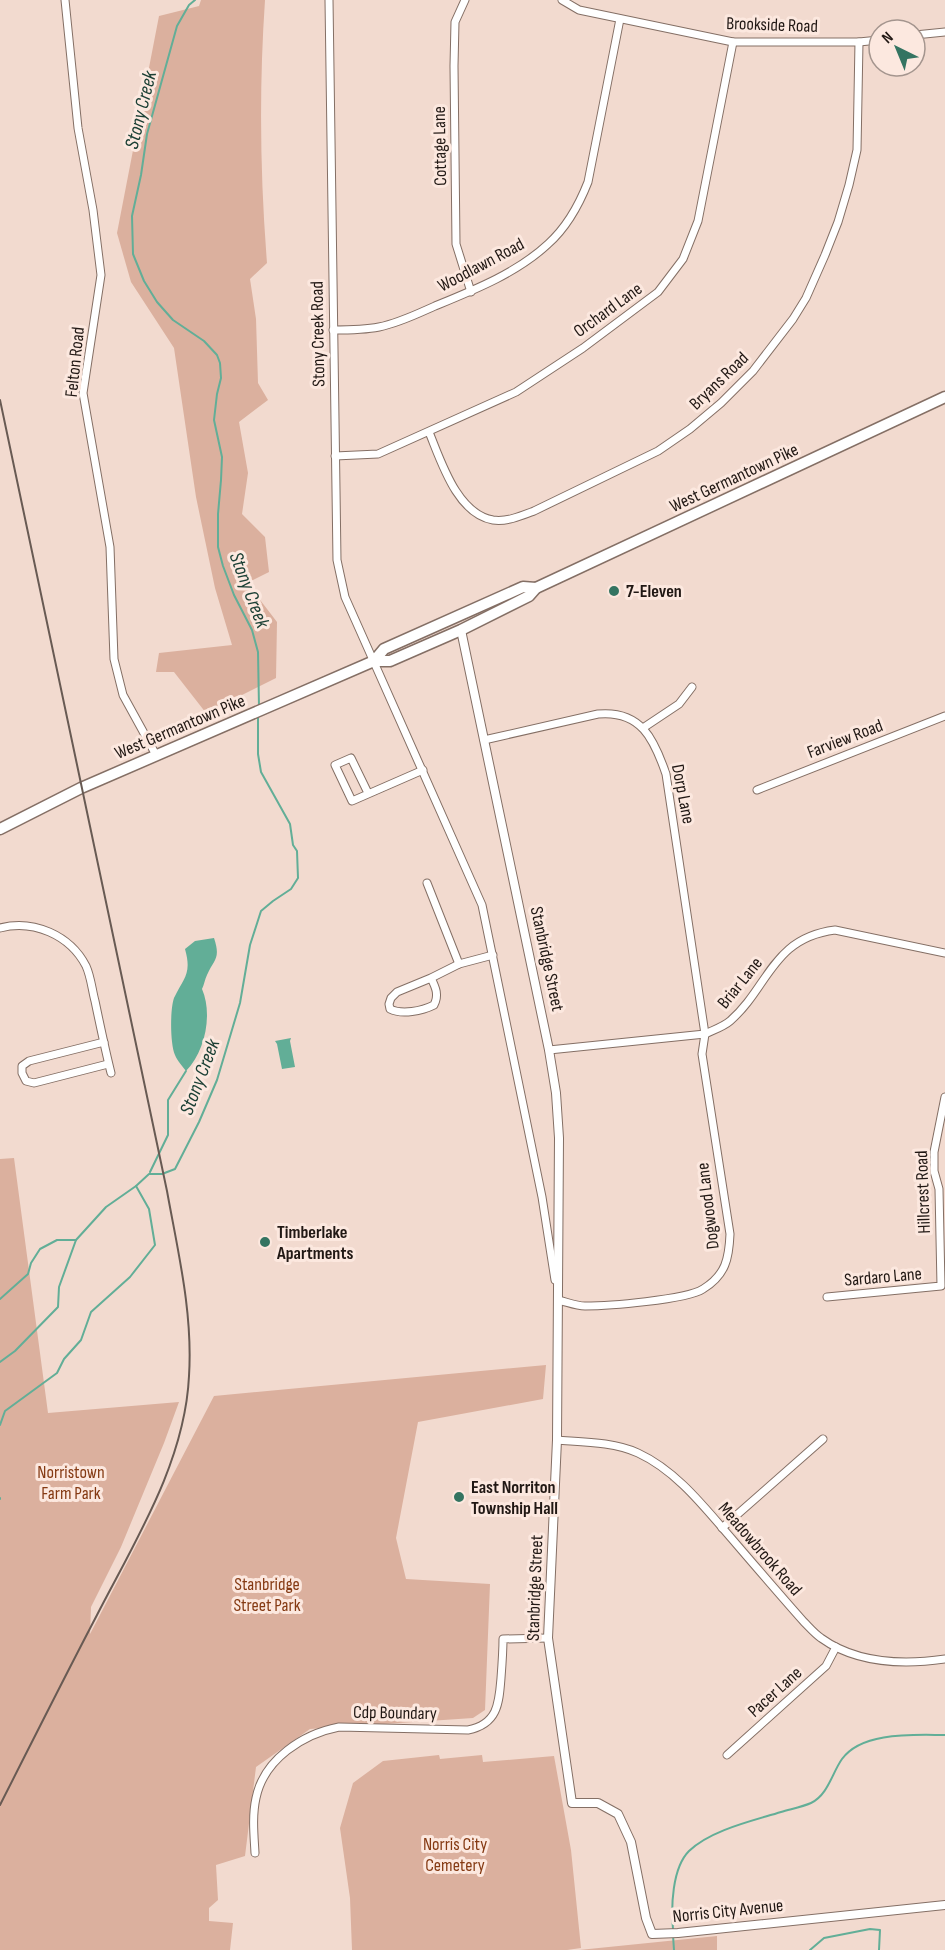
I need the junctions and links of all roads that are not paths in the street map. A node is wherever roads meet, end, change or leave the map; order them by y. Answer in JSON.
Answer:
{"nodes":[{"id":1,"x":65,"y":0,"type":"edge"},
{"id":2,"x":329,"y":0,"type":"edge"},
{"id":3,"x":465,"y":0,"type":"edge"},
{"id":4,"x":562,"y":0,"type":"edge"},
{"id":5,"x":620,"y":19,"type":"junction"},
{"id":6,"x":945,"y":32,"type":"edge"},
{"id":7,"x":927,"y":34,"type":"edge"},
{"id":8,"x":867,"y":41,"type":"edge"},
{"id":9,"x":733,"y":42,"type":"junction"},
{"id":10,"x":859,"y":42,"type":"junction"},
{"id":11,"x":471,"y":292,"type":"junction"},
{"id":12,"x":333,"y":330,"type":"junction"},
{"id":13,"x":945,"y":397,"type":"edge"},
{"id":14,"x":429,"y":432,"type":"junction"},
{"id":15,"x":335,"y":456,"type":"junction"},
{"id":16,"x":536,"y":588,"type":"junction"},
{"id":17,"x":461,"y":630,"type":"junction"},
{"id":18,"x":375,"y":661,"type":"junction"},
{"id":19,"x":692,"y":687,"type":"dead end"},
{"id":20,"x":945,"y":716,"type":"edge"},
{"id":21,"x":643,"y":728,"type":"junction"},
{"id":22,"x":484,"y":740,"type":"junction"},
{"id":23,"x":156,"y":755,"type":"junction"},
{"id":24,"x":423,"y":770,"type":"junction"},
{"id":25,"x":757,"y":790,"type":"dead end"},
{"id":26,"x":368,"y":793,"type":"junction"},
{"id":27,"x":0,"y":829,"type":"edge"},
{"id":28,"x":427,"y":883,"type":"dead end"},
{"id":29,"x":0,"y":928,"type":"edge"},
{"id":30,"x":945,"y":953,"type":"edge"},
{"id":31,"x":493,"y":955,"type":"junction"},
{"id":32,"x":459,"y":964,"type":"junction"},
{"id":33,"x":431,"y":978,"type":"junction"},
{"id":34,"x":705,"y":1035,"type":"junction"},
{"id":35,"x":104,"y":1042,"type":"junction"},
{"id":36,"x":549,"y":1050,"type":"junction"},
{"id":37,"x":108,"y":1064,"type":"junction"},
{"id":38,"x":111,"y":1073,"type":"dead end"},
{"id":39,"x":945,"y":1097,"type":"edge"},
{"id":40,"x":942,"y":1188,"type":"edge"},
{"id":41,"x":941,"y":1286,"type":"joint"},
{"id":42,"x":827,"y":1297,"type":"dead end"},
{"id":43,"x":558,"y":1300,"type":"junction"},
{"id":44,"x":823,"y":1439,"type":"dead end"},
{"id":45,"x":557,"y":1440,"type":"junction"},
{"id":46,"x":722,"y":1528,"type":"junction"},
{"id":47,"x":548,"y":1638,"type":"junction"},
{"id":48,"x":836,"y":1647,"type":"junction"},
{"id":49,"x":945,"y":1659,"type":"edge"},
{"id":50,"x":727,"y":1755,"type":"dead end"},
{"id":51,"x":572,"y":1803,"type":"joint"},
{"id":52,"x":255,"y":1853,"type":"dead end"},
{"id":53,"x":945,"y":1905,"type":"edge"}],
"edges":[{"from":1,"to":23,"type":"street","name":"Felton Road"},
{"from":2,"to":12,"type":"street","name":"Stony Creek Road"},
{"from":3,"to":11,"type":"street","name":"Cottage Lane"},
{"from":4,"to":5,"type":"street","name":"Brookside Road"},
{"from":5,"to":9,"type":"street","name":"Brookside Road"},
{"from":5,"to":11,"type":"street","name":"Woodlawn Road"},
{"from":6,"to":7,"type":"street"},
{"from":8,"to":10,"type":"street","name":"Brookside Road"},
{"from":9,"to":10,"type":"street","name":"Brookside Road"},
{"from":9,"to":14,"type":"street","name":"Orchard Lane"},
{"from":10,"to":14,"type":"street","name":"Bryans Road"},
{"from":11,"to":12,"type":"street","name":"Woodlawn Road"},
{"from":12,"to":15,"type":"street","name":"Stony Creek Road"},
{"from":13,"to":16,"type":"main road","name":"West Germantown Pike"},
{"from":14,"to":15,"type":"street","name":"Orchard Lane"},
{"from":15,"to":18,"type":"street","name":"Stony Creek Road"},
{"from":16,"to":17,"type":"main road","name":"West Germantown Pike"},
{"from":16,"to":18,"type":"main road","name":"West Germantown Pike"},
{"from":17,"to":18,"type":"main road","name":"West Germantown Pike"},
{"from":17,"to":22,"type":"street","name":"Stanbridge Street"},
{"from":18,"to":23,"type":"main road","name":"West Germantown Pike"},
{"from":18,"to":24,"type":"street","name":"Stanbridge Street"},
{"from":19,"to":21,"type":"street"},
{"from":20,"to":25,"type":"street","name":"Farview Road"},
{"from":21,"to":22,"type":"street"},
{"from":21,"to":34,"type":"street","name":"Dorp Lane"},
{"from":22,"to":36,"type":"street","name":"Stanbridge Street"},
{"from":23,"to":27,"type":"main road","name":"West Germantown Pike"},
{"from":24,"to":26,"type":"street"},
{"from":24,"to":31,"type":"street","name":"Stanbridge Street"},
{"from":26,"to":26,"type":"street"},
{"from":28,"to":32,"type":"street"},
{"from":29,"to":35,"type":"street"},
{"from":30,"to":34,"type":"street","name":"Briar Lane"},
{"from":31,"to":32,"type":"street"},
{"from":31,"to":43,"type":"street","name":"Stanbridge Street"},
{"from":32,"to":33,"type":"street"},
{"from":33,"to":33,"type":"street"},
{"from":34,"to":36,"type":"street","name":"Briar Lane"},
{"from":34,"to":43,"type":"street","name":"Dogwood Lane"},
{"from":35,"to":37,"type":"street"},
{"from":35,"to":37,"type":"street"},
{"from":36,"to":43,"type":"street","name":"Stanbridge Street"},
{"from":37,"to":38,"type":"street"},
{"from":39,"to":40,"type":"street","name":"Hillcrest Road"},
{"from":40,"to":41,"type":"street","name":"Hillcrest Road"},
{"from":41,"to":42,"type":"street","name":"Sardaro Lane"},
{"from":43,"to":45,"type":"street","name":"Stanbridge Street"},
{"from":44,"to":46,"type":"street"},
{"from":45,"to":46,"type":"street","name":"Meadowbrook Road"},
{"from":45,"to":47,"type":"street","name":"Stanbridge Street"},
{"from":46,"to":48,"type":"street","name":"Meadowbrook Road"},
{"from":47,"to":51,"type":"street","name":"Stanbridge Street"},
{"from":47,"to":52,"type":"street","name":"Cdp Boundary"},
{"from":48,"to":49,"type":"street","name":"Meadowbrook Road"},
{"from":48,"to":50,"type":"street","name":"Pacer Lane"},
{"from":51,"to":53,"type":"street","name":"Norris City Avenue"}]}
